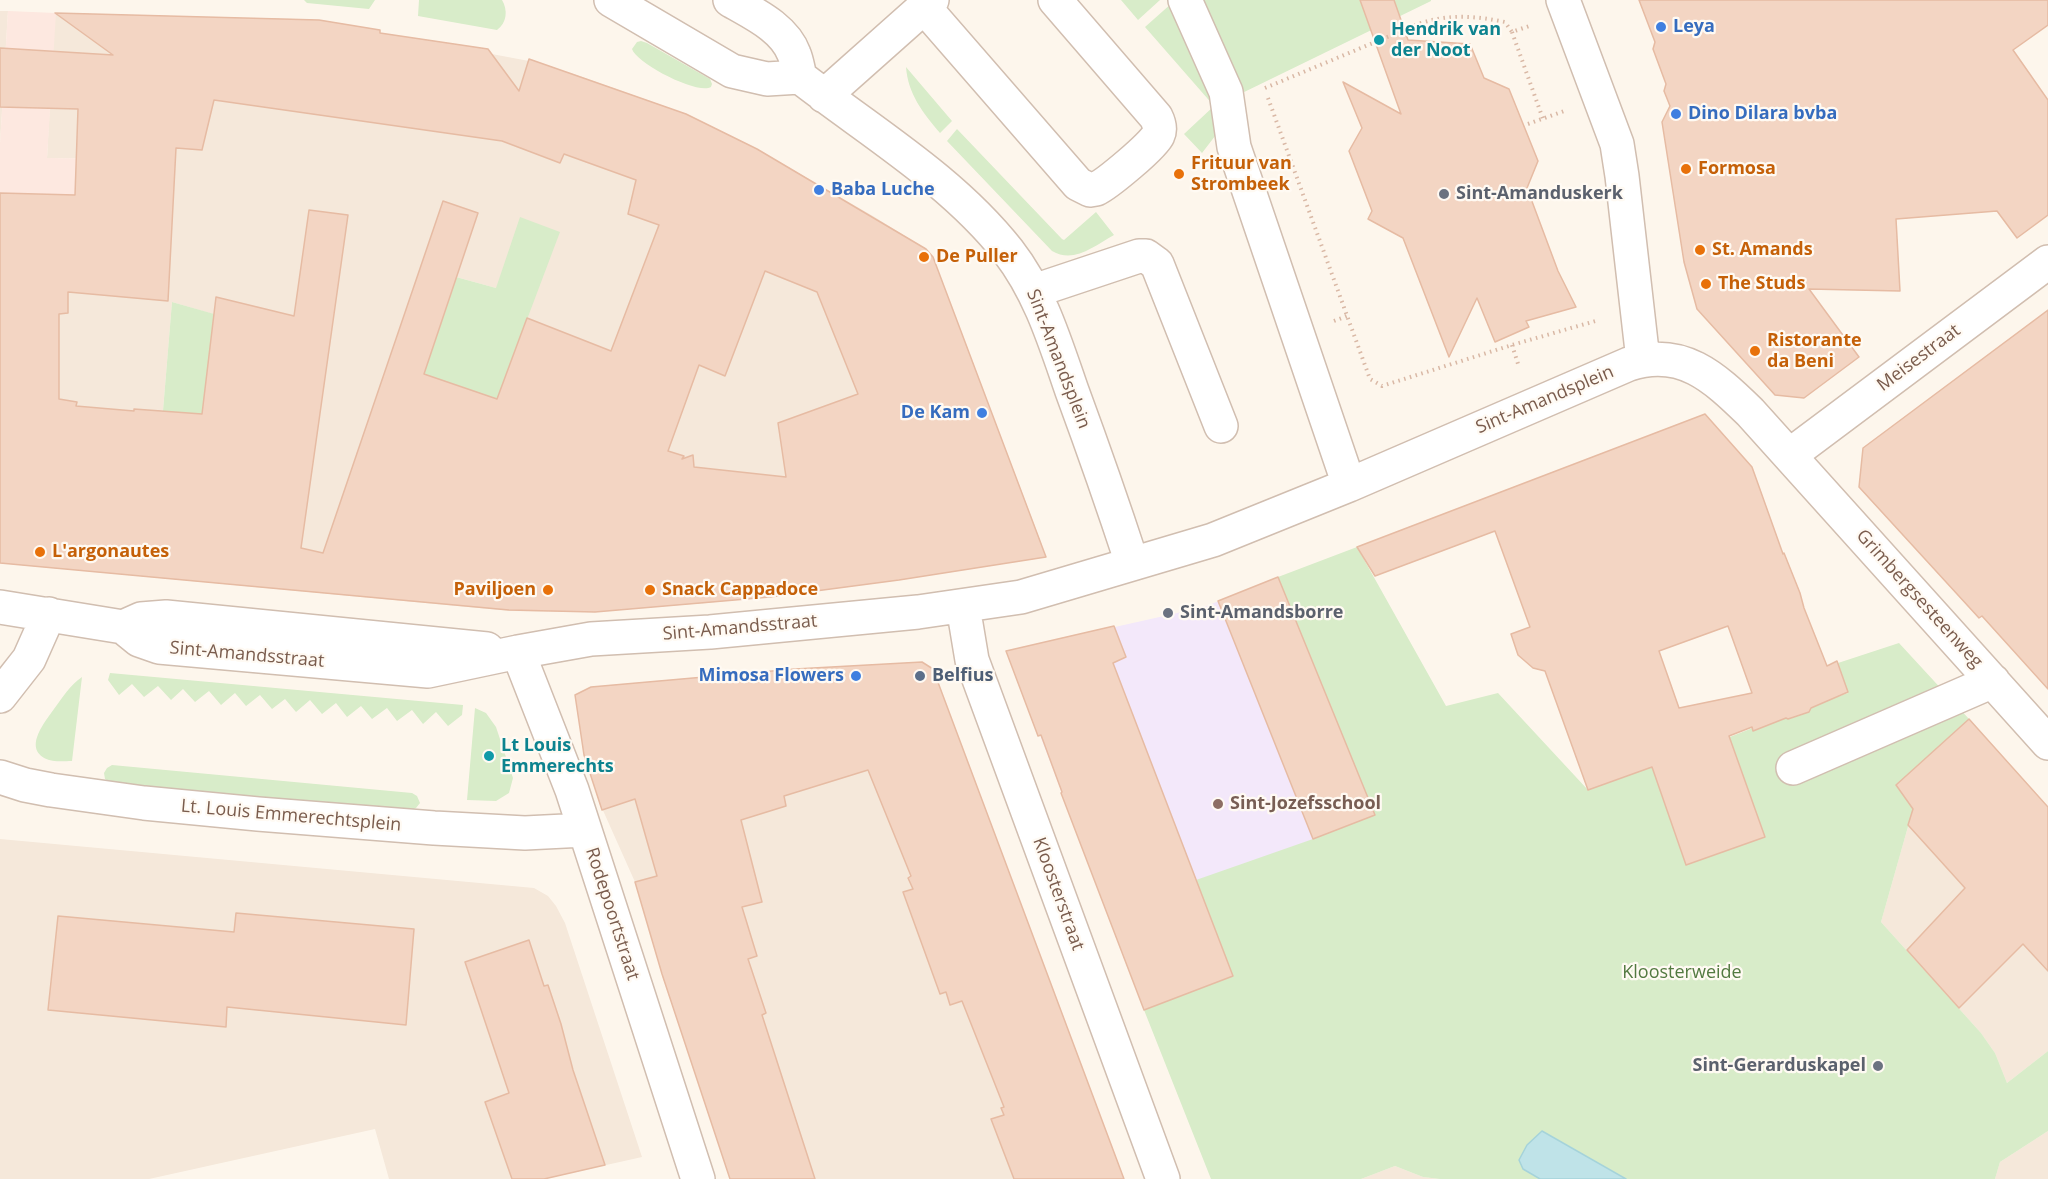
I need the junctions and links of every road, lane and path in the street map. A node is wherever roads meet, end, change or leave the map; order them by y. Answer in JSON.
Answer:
{"nodes":[{"id":1,"x":611,"y":0,"type":"edge"},
{"id":2,"x":730,"y":0,"type":"edge"},
{"id":3,"x":1055,"y":0,"type":"edge"},
{"id":4,"x":1185,"y":0,"type":"edge"},
{"id":5,"x":1563,"y":0,"type":"edge"},
{"id":6,"x":928,"y":3,"type":"edge"},
{"id":7,"x":1538,"y":22,"type":"dead end"},
{"id":8,"x":1512,"y":32,"type":"junction"},
{"id":9,"x":812,"y":86,"type":"junction"},
{"id":10,"x":1571,"y":108,"type":"dead end"},
{"id":11,"x":1543,"y":118,"type":"junction"},
{"id":12,"x":1528,"y":124,"type":"dead end"},
{"id":13,"x":2048,"y":262,"type":"edge"},
{"id":14,"x":1034,"y":291,"type":"junction"},
{"id":15,"x":1599,"y":320,"type":"dead end"},
{"id":16,"x":1512,"y":345,"type":"junction"},
{"id":17,"x":1643,"y":360,"type":"junction"},
{"id":18,"x":1519,"y":367,"type":"dead end"},
{"id":19,"x":1221,"y":426,"type":"dead end"},
{"id":20,"x":1790,"y":455,"type":"junction"},
{"id":21,"x":1349,"y":485,"type":"junction"},
{"id":22,"x":1132,"y":563,"type":"junction"},
{"id":23,"x":963,"y":606,"type":"junction"},
{"id":24,"x":0,"y":607,"type":"edge"},
{"id":25,"x":49,"y":614,"type":"junction"},
{"id":26,"x":518,"y":652,"type":"junction"},
{"id":27,"x":1993,"y":681,"type":"junction"},
{"id":28,"x":0,"y":696,"type":"edge"},
{"id":29,"x":2048,"y":742,"type":"edge"},
{"id":30,"x":1793,"y":768,"type":"dead end"},
{"id":31,"x":0,"y":777,"type":"edge"},
{"id":32,"x":585,"y":830,"type":"junction"},
{"id":33,"x":698,"y":1179,"type":"edge"},
{"id":34,"x":1163,"y":1179,"type":"edge"}],
"edges":[{"from":1,"to":9,"type":"street"},
{"from":2,"to":9,"type":"street"},
{"from":3,"to":6,"type":"street"},
{"from":4,"to":21,"type":"street"},
{"from":5,"to":17,"type":"street"},
{"from":6,"to":9,"type":"street"},
{"from":7,"to":8,"type":"path"},
{"from":8,"to":11,"type":"path"},
{"from":8,"to":16,"type":"path"},
{"from":9,"to":14,"type":"street","name":"Sint-Amandsplein"},
{"from":10,"to":11,"type":"path"},
{"from":11,"to":12,"type":"path"},
{"from":13,"to":20,"type":"street","name":"Meisestraat"},
{"from":14,"to":19,"type":"street"},
{"from":14,"to":22,"type":"street","name":"Sint-Amandsplein"},
{"from":15,"to":16,"type":"path"},
{"from":16,"to":18,"type":"path"},
{"from":17,"to":20,"type":"street","name":"Sint-Amandsplein"},
{"from":17,"to":21,"type":"street","name":"Sint-Amandsplein"},
{"from":20,"to":27,"type":"street","name":"Grimbergsesteenweg"},
{"from":21,"to":22,"type":"street","name":"Sint-Amandsplein"},
{"from":22,"to":23,"type":"street","name":"Sint-Amandsplein"},
{"from":23,"to":26,"type":"street","name":"Sint-Amandsstraat"},
{"from":23,"to":34,"type":"street","name":"Kloosterstraat"},
{"from":24,"to":25,"type":"street","name":"Sint-Amandsstraat"},
{"from":25,"to":26,"type":"street","name":"Sint-Amandsstraat"},
{"from":25,"to":28,"type":"street"},
{"from":26,"to":32,"type":"street","name":"Rodepoortstraat"},
{"from":27,"to":29,"type":"street","name":"Grimbergsesteenweg"},
{"from":27,"to":30,"type":"street"},
{"from":31,"to":32,"type":"street","name":"Lt. Louis Emmerechtsplein"},
{"from":32,"to":33,"type":"street","name":"Rodepoortstraat"}]}
